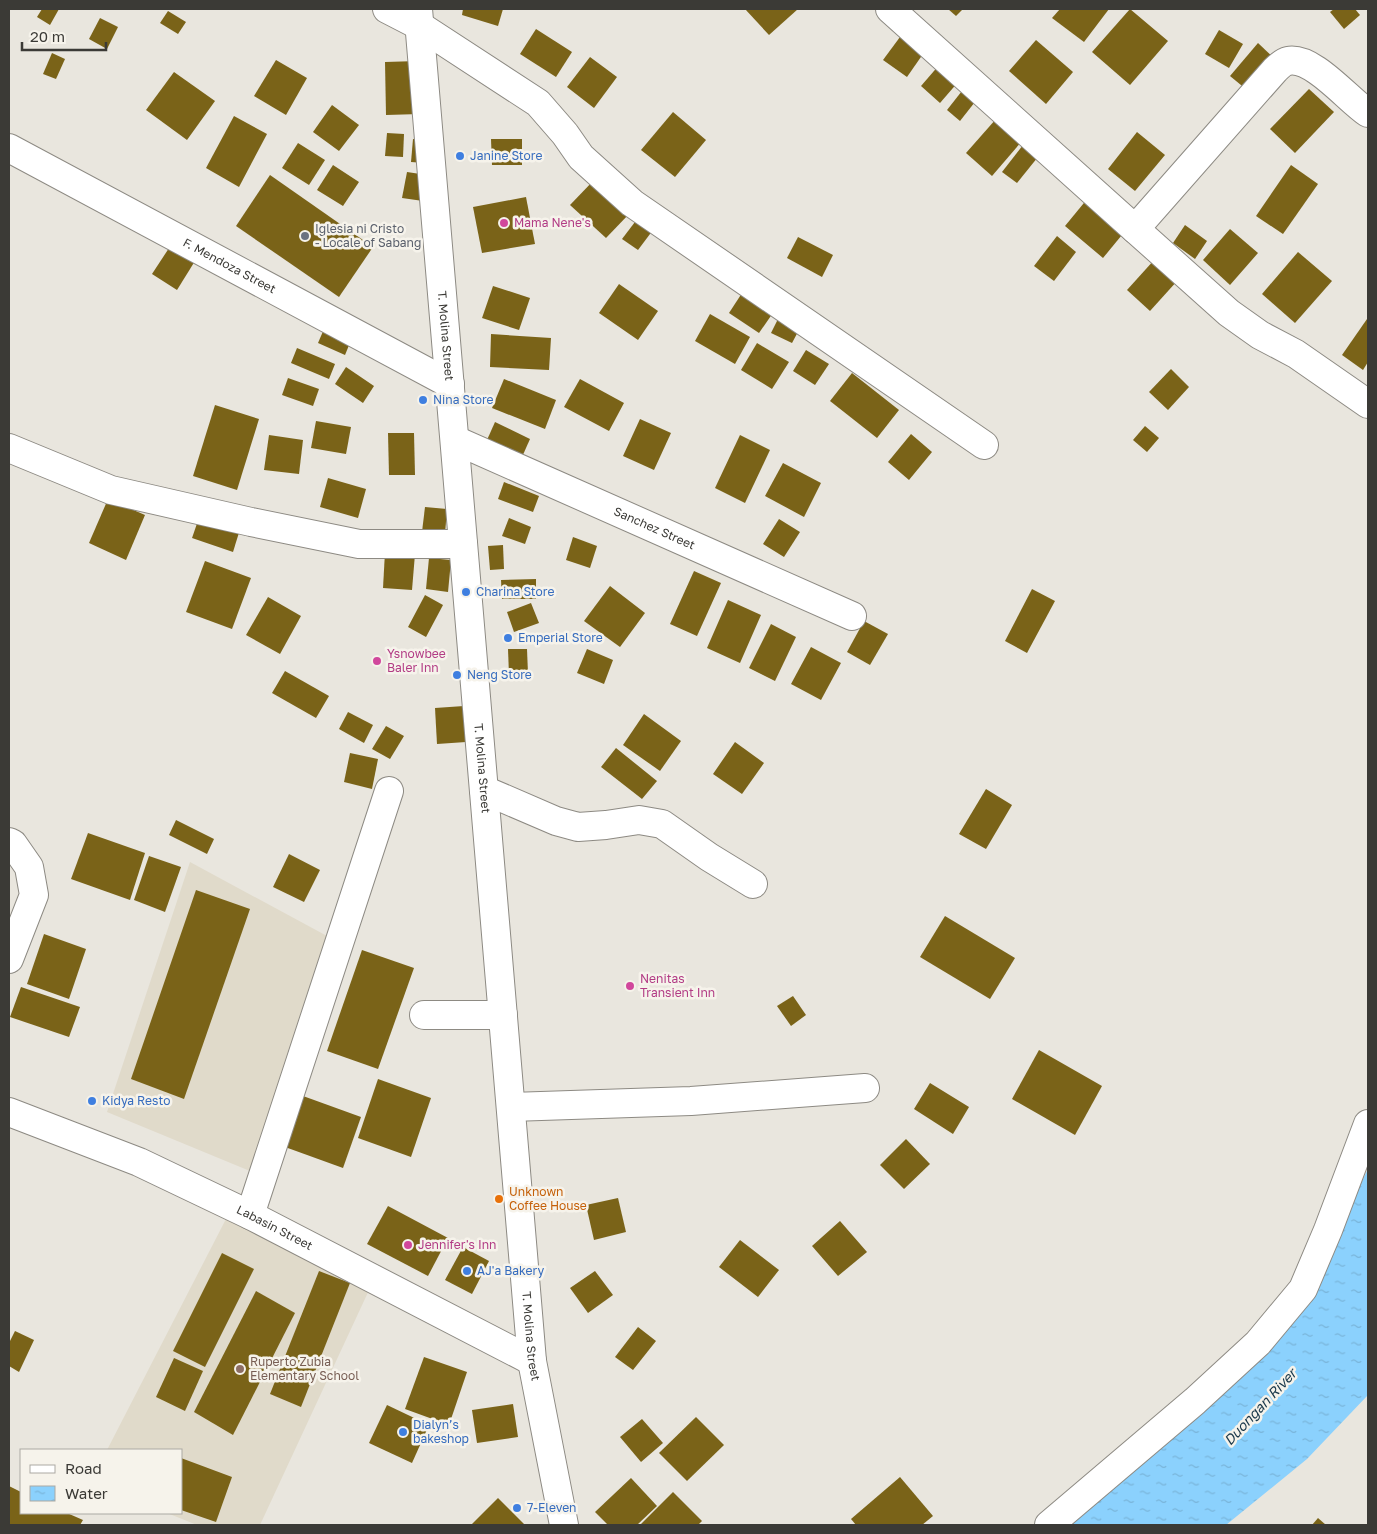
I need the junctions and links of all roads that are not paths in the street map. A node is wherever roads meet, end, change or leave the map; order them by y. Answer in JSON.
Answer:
{"nodes":[{"id":1,"x":387,"y":9,"type":"edge"},
{"id":2,"x":890,"y":9,"type":"edge"},
{"id":3,"x":419,"y":17,"type":"edge"},
{"id":4,"x":1368,"y":113,"type":"edge"},
{"id":5,"x":9,"y":148,"type":"edge"},
{"id":6,"x":1135,"y":229,"type":"junction"},
{"id":7,"x":450,"y":384,"type":"junction"},
{"id":8,"x":1368,"y":404,"type":"edge"},
{"id":9,"x":455,"y":440,"type":"junction"},
{"id":10,"x":984,"y":445,"type":"dead end"},
{"id":11,"x":9,"y":448,"type":"edge"},
{"id":12,"x":463,"y":544,"type":"junction"},
{"id":13,"x":852,"y":616,"type":"dead end"},
{"id":14,"x":484,"y":790,"type":"junction"},
{"id":15,"x":389,"y":791,"type":"dead end"},
{"id":16,"x":9,"y":842,"type":"edge"},
{"id":17,"x":753,"y":884,"type":"dead end"},
{"id":18,"x":9,"y":959,"type":"edge"},
{"id":19,"x":424,"y":1015,"type":"dead end"},
{"id":20,"x":503,"y":1015,"type":"junction"},
{"id":21,"x":865,"y":1088,"type":"dead end"},
{"id":22,"x":511,"y":1107,"type":"junction"},
{"id":23,"x":9,"y":1112,"type":"edge"},
{"id":24,"x":1368,"y":1124,"type":"edge"},
{"id":25,"x":250,"y":1215,"type":"junction"},
{"id":26,"x":532,"y":1361,"type":"junction"},
{"id":27,"x":564,"y":1525,"type":"edge"},
{"id":28,"x":1049,"y":1525,"type":"edge"}],
"edges":[{"from":1,"to":3,"type":"street"},
{"from":2,"to":6,"type":"street"},
{"from":3,"to":7,"type":"street","name":"T. Molina Street"},
{"from":3,"to":10,"type":"street"},
{"from":4,"to":6,"type":"street"},
{"from":5,"to":7,"type":"street","name":"F. Mendoza Street"},
{"from":6,"to":8,"type":"street"},
{"from":7,"to":9,"type":"street","name":"T. Molina Street"},
{"from":9,"to":12,"type":"street","name":"T. Molina Street"},
{"from":9,"to":13,"type":"street","name":"Sanchez Street"},
{"from":11,"to":12,"type":"street"},
{"from":12,"to":14,"type":"street","name":"T. Molina Street"},
{"from":14,"to":17,"type":"street"},
{"from":14,"to":20,"type":"street","name":"T. Molina Street"},
{"from":15,"to":25,"type":"street"},
{"from":16,"to":18,"type":"street"},
{"from":19,"to":20,"type":"street"},
{"from":20,"to":22,"type":"street","name":"T. Molina Street"},
{"from":21,"to":22,"type":"street"},
{"from":22,"to":26,"type":"street","name":"T. Molina Street"},
{"from":23,"to":25,"type":"street","name":"Labasin Street"},
{"from":24,"to":28,"type":"street"},
{"from":25,"to":26,"type":"street","name":"Labasin Street"},
{"from":26,"to":27,"type":"street","name":"T. Molina Street"}]}
